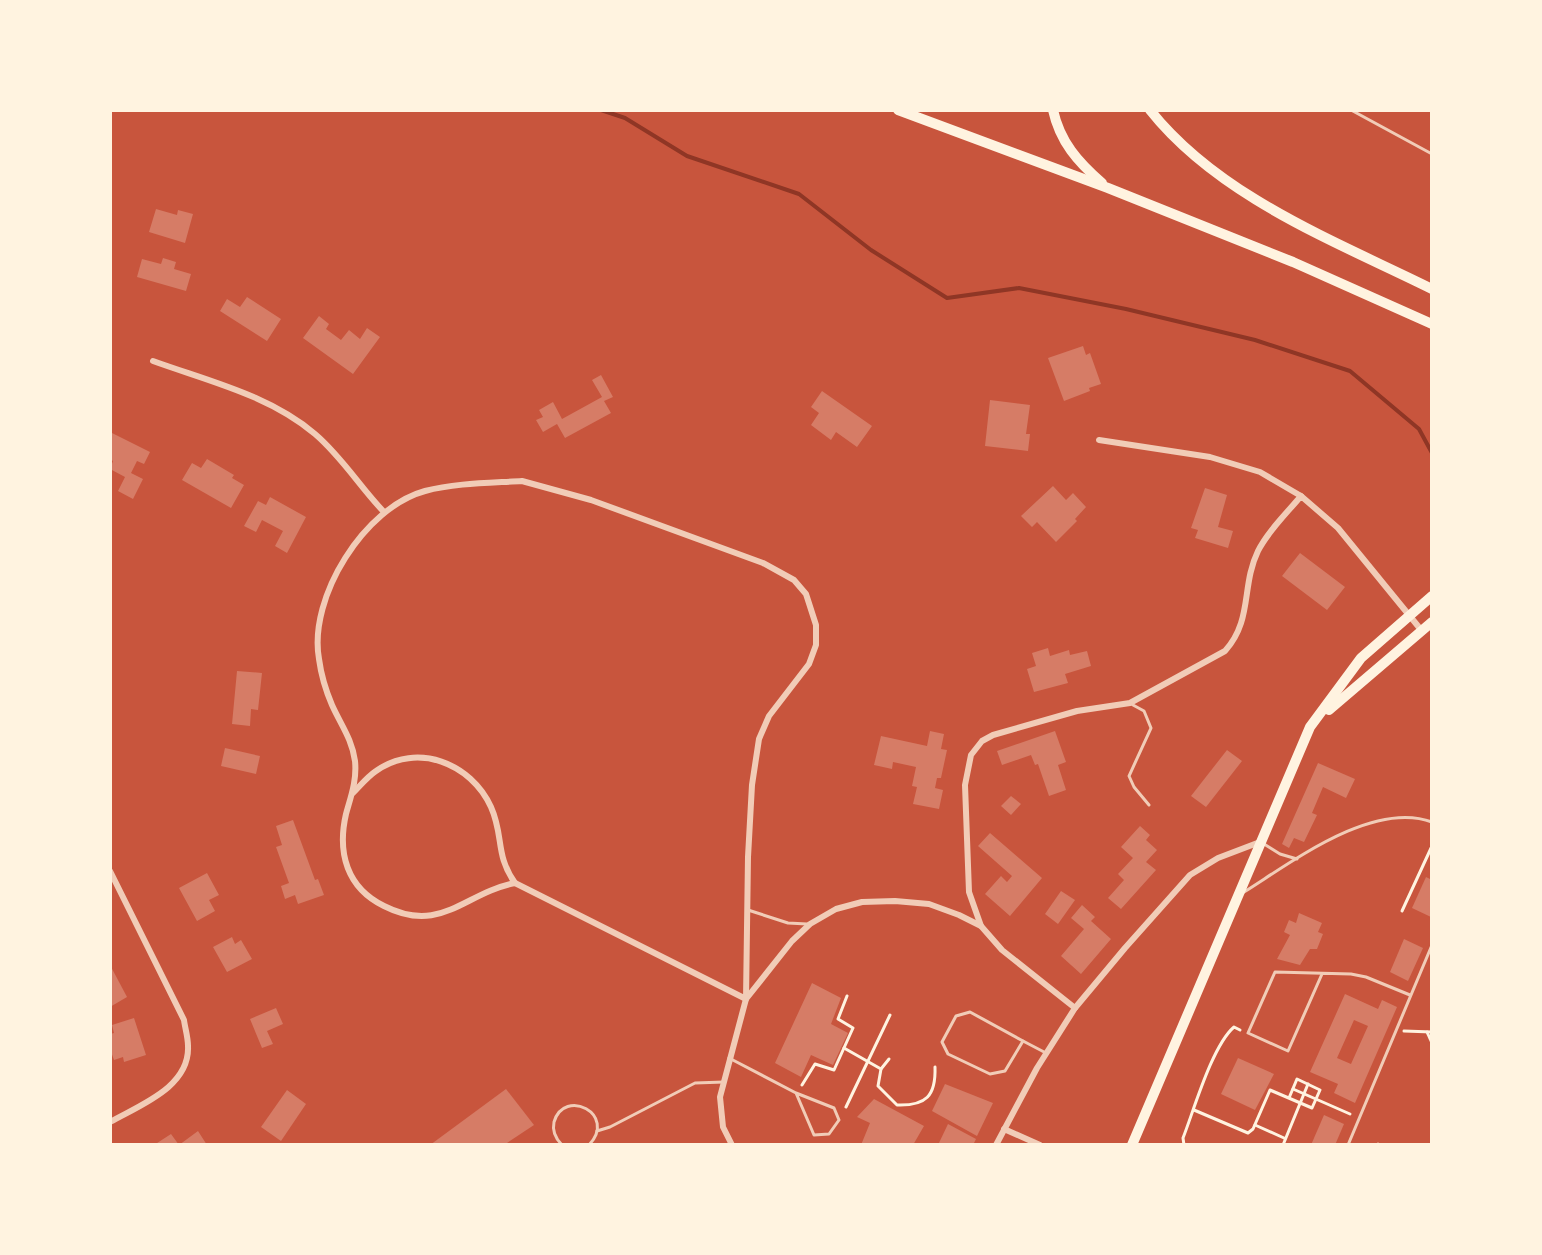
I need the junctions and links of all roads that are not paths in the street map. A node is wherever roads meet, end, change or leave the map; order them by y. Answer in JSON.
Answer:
{"nodes":[{"id":1,"x":898,"y":110,"type":"edge"},
{"id":2,"x":1053,"y":110,"type":"edge"},
{"id":3,"x":1150,"y":110,"type":"edge"},
{"id":4,"x":1351,"y":110,"type":"edge"},
{"id":5,"x":1432,"y":154,"type":"edge"},
{"id":6,"x":1108,"y":188,"type":"junction"},
{"id":7,"x":1432,"y":289,"type":"edge"},
{"id":8,"x":1432,"y":324,"type":"edge"},
{"id":9,"x":153,"y":361,"type":"dead end"},
{"id":10,"x":1099,"y":440,"type":"dead end"},
{"id":11,"x":1301,"y":496,"type":"junction"},
{"id":12,"x":384,"y":512,"type":"junction"},
{"id":13,"x":1432,"y":596,"type":"edge"},
{"id":14,"x":1410,"y":615,"type":"junction"},
{"id":15,"x":1432,"y":622,"type":"edge"},
{"id":16,"x":1422,"y":631,"type":"junction"},
{"id":17,"x":1130,"y":703,"type":"junction"},
{"id":18,"x":1310,"y":727,"type":"junction"},
{"id":19,"x":353,"y":793,"type":"junction"},
{"id":20,"x":1149,"y":805,"type":"dead end"},
{"id":21,"x":1432,"y":822,"type":"edge"},
{"id":22,"x":1260,"y":842,"type":"junction"},
{"id":23,"x":1297,"y":859,"type":"junction"},
{"id":24,"x":110,"y":871,"type":"edge"},
{"id":25,"x":515,"y":883,"type":"junction"},
{"id":26,"x":1239,"y":895,"type":"junction"},
{"id":27,"x":747,"y":910,"type":"junction"},
{"id":28,"x":810,"y":924,"type":"junction"},
{"id":29,"x":981,"y":926,"type":"junction"},
{"id":30,"x":1432,"y":945,"type":"edge"},
{"id":31,"x":1322,"y":974,"type":"junction"},
{"id":32,"x":1410,"y":995,"type":"junction"},
{"id":33,"x":746,"y":999,"type":"junction"},
{"id":34,"x":1075,"y":1008,"type":"junction"},
{"id":35,"x":1023,"y":1041,"type":"junction"},
{"id":36,"x":1046,"y":1053,"type":"junction"},
{"id":37,"x":729,"y":1058,"type":"junction"},
{"id":38,"x":724,"y":1082,"type":"junction"},
{"id":39,"x":796,"y":1093,"type":"junction"},
{"id":40,"x":110,"y":1122,"type":"edge"},
{"id":41,"x":1004,"y":1129,"type":"junction"},
{"id":42,"x":597,"y":1131,"type":"junction"},
{"id":43,"x":562,"y":1145,"type":"edge"},
{"id":44,"x":589,"y":1145,"type":"edge"},
{"id":45,"x":732,"y":1145,"type":"edge"},
{"id":46,"x":996,"y":1145,"type":"edge"},
{"id":47,"x":1040,"y":1145,"type":"edge"},
{"id":48,"x":1132,"y":1145,"type":"edge"},
{"id":49,"x":1348,"y":1145,"type":"edge"}],
"edges":[{"from":1,"to":6,"type":"main road"},
{"from":2,"to":6,"type":"main road"},
{"from":3,"to":7,"type":"main road"},
{"from":4,"to":5,"type":"lane"},
{"from":6,"to":8,"type":"main road"},
{"from":9,"to":12,"type":"street"},
{"from":10,"to":11,"type":"street"},
{"from":11,"to":14,"type":"street"},
{"from":11,"to":17,"type":"street"},
{"from":12,"to":19,"type":"street"},
{"from":12,"to":27,"type":"street"},
{"from":13,"to":14,"type":"main road"},
{"from":14,"to":16,"type":"street"},
{"from":14,"to":18,"type":"main road"},
{"from":15,"to":16,"type":"main road"},
{"from":16,"to":18,"type":"main road"},
{"from":17,"to":20,"type":"lane"},
{"from":17,"to":29,"type":"street"},
{"from":18,"to":22,"type":"main road"},
{"from":19,"to":25,"type":"street"},
{"from":19,"to":25,"type":"street"},
{"from":21,"to":23,"type":"lane"},
{"from":22,"to":23,"type":"lane"},
{"from":22,"to":26,"type":"main road"},
{"from":22,"to":34,"type":"street"},
{"from":23,"to":26,"type":"lane"},
{"from":24,"to":40,"type":"street"},
{"from":25,"to":33,"type":"street"},
{"from":26,"to":48,"type":"main road"},
{"from":27,"to":28,"type":"lane"},
{"from":27,"to":33,"type":"street"},
{"from":28,"to":29,"type":"street"},
{"from":28,"to":33,"type":"street"},
{"from":29,"to":34,"type":"street"},
{"from":30,"to":32,"type":"lane"},
{"from":31,"to":31,"type":"lane"},
{"from":31,"to":32,"type":"lane"},
{"from":32,"to":49,"type":"lane"},
{"from":33,"to":37,"type":"street"},
{"from":34,"to":36,"type":"street"},
{"from":35,"to":35,"type":"lane"},
{"from":35,"to":36,"type":"lane"},
{"from":36,"to":41,"type":"street"},
{"from":37,"to":38,"type":"street"},
{"from":37,"to":39,"type":"lane"},
{"from":38,"to":42,"type":"lane"},
{"from":38,"to":45,"type":"street"},
{"from":39,"to":39,"type":"lane"},
{"from":41,"to":46,"type":"street"},
{"from":41,"to":47,"type":"street"},
{"from":42,"to":43,"type":"lane"},
{"from":42,"to":44,"type":"lane"}]}
